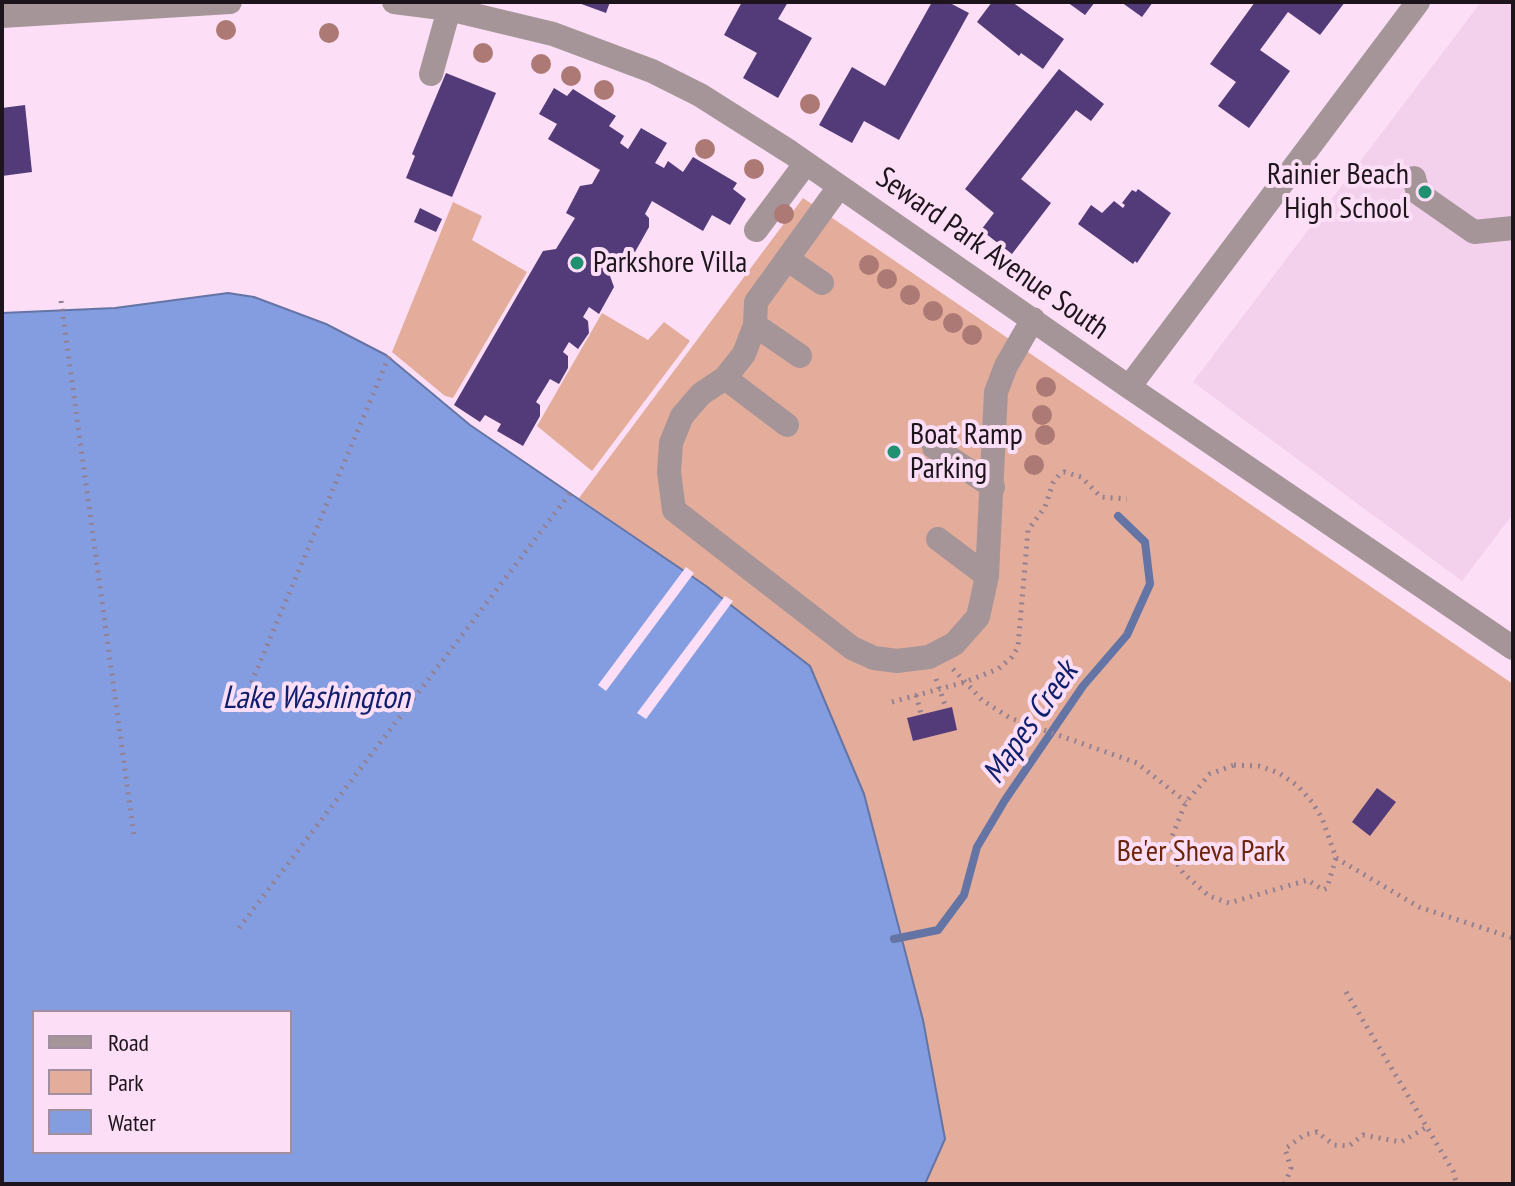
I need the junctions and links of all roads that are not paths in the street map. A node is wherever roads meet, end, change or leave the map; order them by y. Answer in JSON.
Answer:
{"nodes":[{"id":1,"x":230,"y":2,"type":"edge"},
{"id":2,"x":394,"y":2,"type":"edge"},
{"id":3,"x":1418,"y":2,"type":"edge"},
{"id":4,"x":450,"y":6,"type":"edge"},
{"id":5,"x":2,"y":16,"type":"edge"},
{"id":6,"x":431,"y":74,"type":"dead end"},
{"id":7,"x":806,"y":163,"type":"junction"},
{"id":8,"x":1414,"y":178,"type":"dead end"},
{"id":9,"x":839,"y":187,"type":"junction"},
{"id":10,"x":1513,"y":228,"type":"edge"},
{"id":11,"x":756,"y":230,"type":"dead end"},
{"id":12,"x":787,"y":259,"type":"junction"},
{"id":13,"x":822,"y":283,"type":"dead end"},
{"id":14,"x":1033,"y":319,"type":"junction"},
{"id":15,"x":755,"y":325,"type":"junction"},
{"id":16,"x":800,"y":356,"type":"dead end"},
{"id":17,"x":725,"y":378,"type":"junction"},
{"id":18,"x":1129,"y":387,"type":"junction"},
{"id":19,"x":787,"y":425,"type":"dead end"},
{"id":20,"x":934,"y":447,"type":"dead end"},
{"id":21,"x":993,"y":487,"type":"junction"},
{"id":22,"x":938,"y":539,"type":"dead end"},
{"id":23,"x":987,"y":576,"type":"junction"},
{"id":24,"x":1513,"y":648,"type":"edge"}],
"edges":[{"from":1,"to":5,"type":"street"},
{"from":2,"to":4,"type":"street","name":"Seward Park Avenue South"},
{"from":3,"to":18,"type":"street"},
{"from":4,"to":6,"type":"street"},
{"from":4,"to":7,"type":"street","name":"Seward Park Avenue South"},
{"from":7,"to":9,"type":"street","name":"Seward Park Avenue South"},
{"from":7,"to":11,"type":"street"},
{"from":8,"to":10,"type":"street"},
{"from":9,"to":12,"type":"street"},
{"from":9,"to":14,"type":"street","name":"Seward Park Avenue South"},
{"from":12,"to":13,"type":"street"},
{"from":12,"to":15,"type":"street"},
{"from":14,"to":18,"type":"street","name":"Seward Park Avenue South"},
{"from":14,"to":21,"type":"street"},
{"from":15,"to":16,"type":"street"},
{"from":15,"to":17,"type":"street"},
{"from":17,"to":19,"type":"street"},
{"from":17,"to":23,"type":"street"},
{"from":18,"to":24,"type":"street","name":"Seward Park Avenue South"},
{"from":20,"to":21,"type":"street"},
{"from":21,"to":23,"type":"street"},
{"from":22,"to":23,"type":"street"}]}
